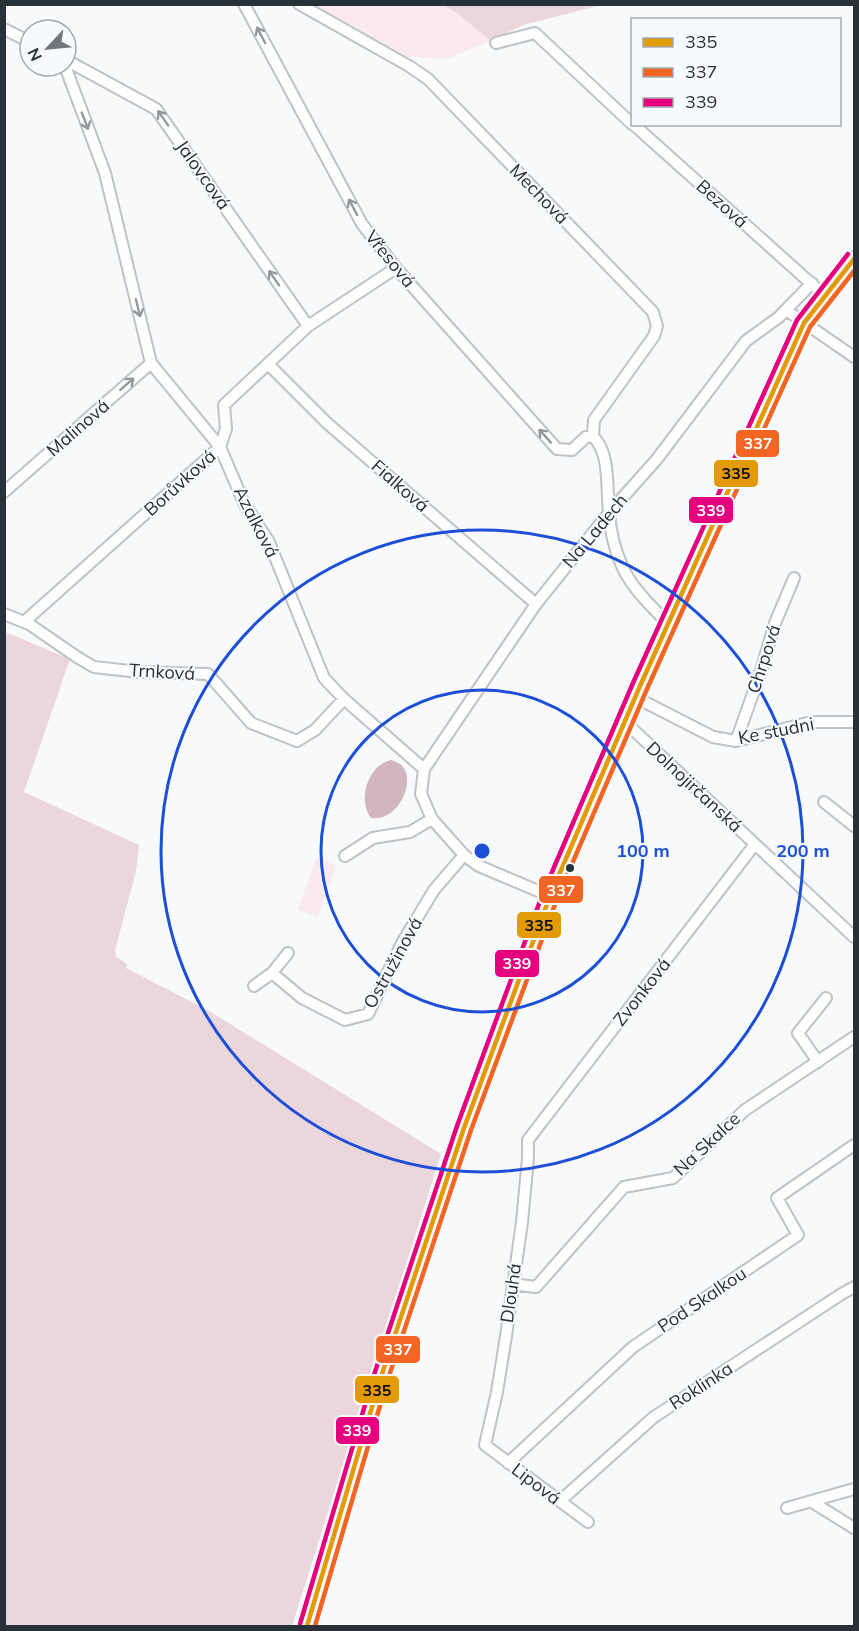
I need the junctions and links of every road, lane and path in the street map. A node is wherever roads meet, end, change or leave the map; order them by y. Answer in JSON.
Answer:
{"nodes":[{"id":1,"x":244,"y":4,"type":"edge"},
{"id":2,"x":299,"y":4,"type":"edge"},
{"id":3,"x":4,"y":29,"type":"edge"},
{"id":4,"x":18,"y":36,"type":"edge"},
{"id":5,"x":496,"y":43,"type":"dead end"},
{"id":6,"x":78,"y":67,"type":"edge"},
{"id":7,"x":69,"y":78,"type":"edge"},
{"id":8,"x":631,"y":122,"type":"edge"},
{"id":9,"x":635,"y":126,"type":"edge"},
{"id":10,"x":855,"y":259,"type":"edge"},
{"id":11,"x":396,"y":268,"type":"junction"},
{"id":12,"x":812,"y":283,"type":"junction"},
{"id":13,"x":824,"y":295,"type":"junction"},
{"id":14,"x":786,"y":310,"type":"junction"},
{"id":15,"x":804,"y":323,"type":"junction"},
{"id":16,"x":308,"y":326,"type":"junction"},
{"id":17,"x":855,"y":357,"type":"edge"},
{"id":18,"x":151,"y":363,"type":"junction"},
{"id":19,"x":268,"y":364,"type":"junction"},
{"id":20,"x":592,"y":436,"type":"junction"},
{"id":21,"x":220,"y":447,"type":"junction"},
{"id":22,"x":4,"y":492,"type":"edge"},
{"id":23,"x":609,"y":513,"type":"junction"},
{"id":24,"x":794,"y":578,"type":"dead end"},
{"id":25,"x":536,"y":604,"type":"junction"},
{"id":26,"x":4,"y":614,"type":"edge"},
{"id":27,"x":24,"y":622,"type":"junction"},
{"id":28,"x":668,"y":624,"type":"junction"},
{"id":29,"x":635,"y":697,"type":"junction"},
{"id":30,"x":344,"y":699,"type":"junction"},
{"id":31,"x":625,"y":722,"type":"junction"},
{"id":32,"x":855,"y":722,"type":"edge"},
{"id":33,"x":736,"y":741,"type":"junction"},
{"id":34,"x":424,"y":769,"type":"junction"},
{"id":35,"x":824,"y":802,"type":"dead end"},
{"id":36,"x":432,"y":819,"type":"junction"},
{"id":37,"x":855,"y":826,"type":"edge"},
{"id":38,"x":755,"y":844,"type":"junction"},
{"id":39,"x":464,"y":855,"type":"junction"},
{"id":40,"x":345,"y":856,"type":"dead end"},
{"id":41,"x":550,"y":896,"type":"junction"},
{"id":42,"x":855,"y":937,"type":"edge"},
{"id":43,"x":288,"y":953,"type":"dead end"},
{"id":44,"x":272,"y":973,"type":"junction"},
{"id":45,"x":254,"y":986,"type":"dead end"},
{"id":46,"x":826,"y":998,"type":"dead end"},
{"id":47,"x":855,"y":1036,"type":"edge"},
{"id":48,"x":818,"y":1062,"type":"junction"},
{"id":49,"x":528,"y":1140,"type":"joint"},
{"id":50,"x":855,"y":1145,"type":"edge"},
{"id":51,"x":512,"y":1284,"type":"junction"},
{"id":52,"x":855,"y":1287,"type":"edge"},
{"id":53,"x":485,"y":1445,"type":"joint"},
{"id":54,"x":508,"y":1462,"type":"junction"},
{"id":55,"x":855,"y":1489,"type":"edge"},
{"id":56,"x":560,"y":1501,"type":"junction"},
{"id":57,"x":812,"y":1502,"type":"junction"},
{"id":58,"x":787,"y":1508,"type":"dead end"},
{"id":59,"x":588,"y":1522,"type":"dead end"},
{"id":60,"x":855,"y":1528,"type":"edge"},
{"id":61,"x":307,"y":1626,"type":"edge"}],
"edges":[{"from":11,"to":1,"type":"street","name":"Vřesová","one_way":true},
{"from":2,"to":20,"type":"street","name":"Mechová"},
{"from":3,"to":4,"type":"street"},
{"from":5,"to":8,"type":"street","name":"Bezová"},
{"from":16,"to":6,"type":"street","name":"Jalovcová","one_way":true},
{"from":7,"to":18,"type":"street","name":"Azalková","one_way":true},
{"from":9,"to":12,"type":"street","name":"Bezová"},
{"from":10,"to":13,"type":"main road"},
{"from":11,"to":16,"type":"street","name":"Borůvková"},
{"from":20,"to":11,"type":"street","name":"Vřesová","one_way":true},
{"from":12,"to":13,"type":"street"},
{"from":12,"to":14,"type":"street","name":"Na Ladech"},
{"from":13,"to":15,"type":"main road"},
{"from":14,"to":15,"type":"street"},
{"from":14,"to":23,"type":"street","name":"Na Ladech"},
{"from":15,"to":17,"type":"street"},
{"from":15,"to":28,"type":"main road"},
{"from":16,"to":19,"type":"street","name":"Borůvková"},
{"from":18,"to":21,"type":"street","name":"Azalková"},
{"from":22,"to":18,"type":"street","name":"Malinová","one_way":true},
{"from":19,"to":21,"type":"street","name":"Borůvková"},
{"from":19,"to":25,"type":"street","name":"Fialková"},
{"from":20,"to":23,"type":"street"},
{"from":21,"to":27,"type":"street","name":"Borůvková"},
{"from":21,"to":30,"type":"street","name":"Azalková"},
{"from":23,"to":25,"type":"street","name":"Na Ladech"},
{"from":23,"to":28,"type":"street"},
{"from":24,"to":33,"type":"street","name":"Chrpová"},
{"from":25,"to":34,"type":"street","name":"Na Ladech"},
{"from":26,"to":27,"type":"street"},
{"from":27,"to":30,"type":"street","name":"Trnková"},
{"from":28,"to":29,"type":"main road"},
{"from":29,"to":31,"type":"main road"},
{"from":29,"to":33,"type":"street","name":"Ke studni"},
{"from":30,"to":34,"type":"street","name":"Azalková"},
{"from":31,"to":38,"type":"street","name":"Dolnojirčanská"},
{"from":31,"to":41,"type":"main road"},
{"from":32,"to":33,"type":"street","name":"Ke studni"},
{"from":34,"to":36,"type":"street"},
{"from":35,"to":37,"type":"street"},
{"from":36,"to":39,"type":"street"},
{"from":36,"to":40,"type":"street"},
{"from":38,"to":42,"type":"street","name":"Dolnojirčanská"},
{"from":38,"to":49,"type":"street","name":"Zvonková"},
{"from":39,"to":41,"type":"street"},
{"from":39,"to":44,"type":"street","name":"Ostružinová"},
{"from":41,"to":61,"type":"main road"},
{"from":43,"to":44,"type":"street"},
{"from":44,"to":45,"type":"street"},
{"from":46,"to":48,"type":"street"},
{"from":47,"to":48,"type":"street","name":"Na Skalce"},
{"from":48,"to":51,"type":"street","name":"Na Skalce"},
{"from":49,"to":51,"type":"street","name":"Dlouhá"},
{"from":50,"to":54,"type":"street","name":"Pod Skalkou"},
{"from":51,"to":53,"type":"street","name":"Dlouhá"},
{"from":52,"to":56,"type":"street","name":"Roklinka"},
{"from":53,"to":54,"type":"street","name":"Lipová"},
{"from":54,"to":56,"type":"street","name":"Lipová"},
{"from":55,"to":57,"type":"street"},
{"from":56,"to":59,"type":"street","name":"Lipová"},
{"from":57,"to":58,"type":"street"},
{"from":57,"to":60,"type":"street"}]}
